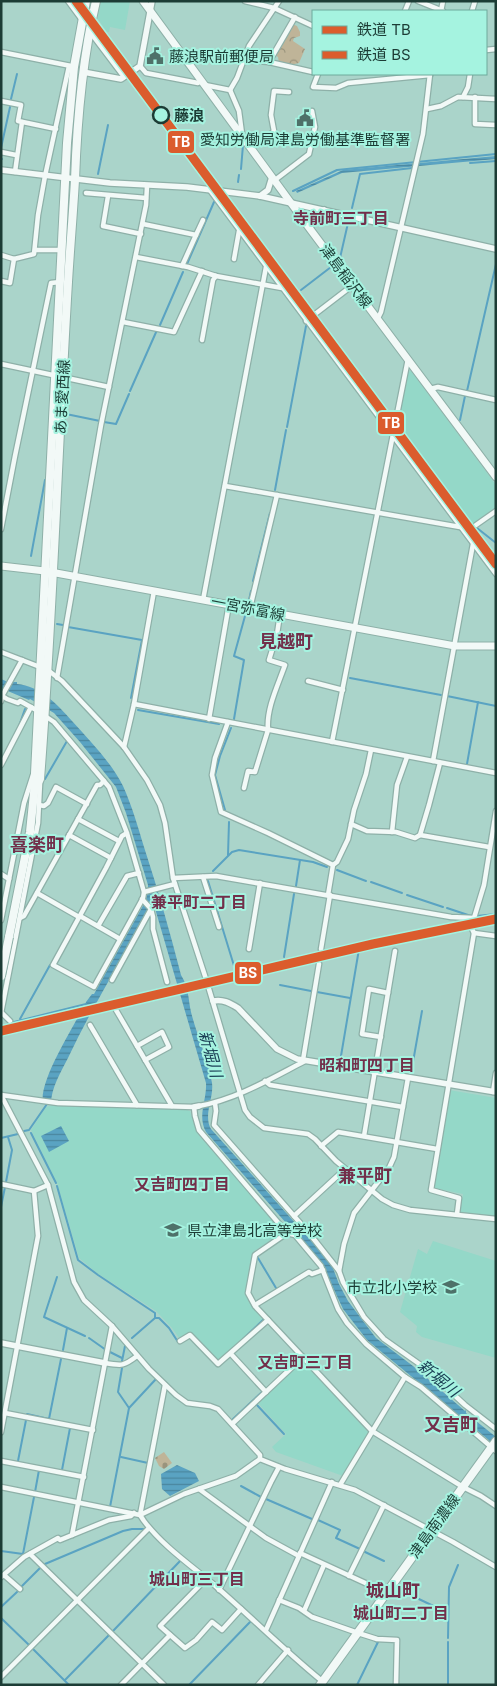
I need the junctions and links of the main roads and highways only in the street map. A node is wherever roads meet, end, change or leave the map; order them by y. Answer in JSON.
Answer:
{"nodes":[{"id":1,"x":86,"y":1,"type":"edge"},
{"id":2,"x":96,"y":1,"type":"edge"},
{"id":3,"x":143,"y":1,"type":"edge"},
{"id":4,"x":59,"y":376,"type":"junction"},
{"id":5,"x":496,"y":477,"type":"edge"},
{"id":6,"x":1,"y":566,"type":"edge"},
{"id":7,"x":45,"y":571,"type":"junction"},
{"id":8,"x":54,"y":573,"type":"junction"},
{"id":9,"x":496,"y":646,"type":"edge"},
{"id":10,"x":39,"y":711,"type":"junction"},
{"id":11,"x":34,"y":793,"type":"junction"},
{"id":12,"x":4,"y":976,"type":"edge"},
{"id":13,"x":494,"y":1446,"type":"edge"},
{"id":14,"x":321,"y":1683,"type":"edge"}],
"edges":[{"from":1,"to":4,"type":"main road","name":"あま愛西線"},
{"from":2,"to":4,"type":"main road","name":"あま愛西線"},
{"from":3,"to":5,"type":"main road","name":"津島稲沢線"},
{"from":4,"to":7,"type":"main road","name":"あま愛西線"},
{"from":4,"to":8,"type":"main road","name":"あま愛西線"},
{"from":6,"to":7,"type":"main road","name":"一宮弥富線"},
{"from":7,"to":8,"type":"main road","name":"一宮弥富線"},
{"from":7,"to":10,"type":"main road","name":"あま愛西線"},
{"from":8,"to":9,"type":"main road","name":"一宮弥富線"},
{"from":8,"to":10,"type":"main road","name":"あま愛西線"},
{"from":10,"to":11,"type":"main road","name":"あま愛西線"},
{"from":10,"to":11,"type":"main road","name":"あま愛西線"},
{"from":11,"to":12,"type":"main road","name":"あま愛西線","bridge":true},
{"from":13,"to":14,"type":"main road","name":"津島南濃線"}]}
